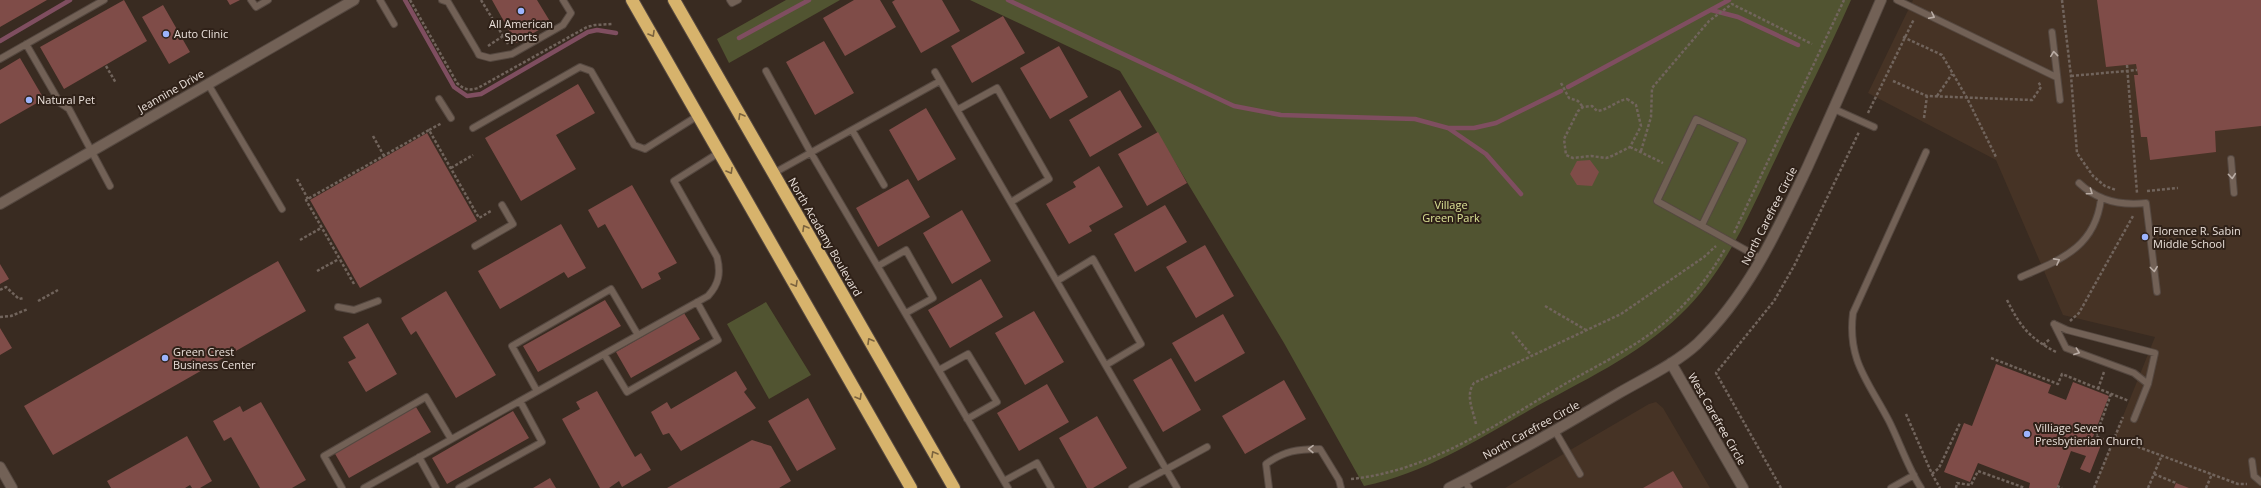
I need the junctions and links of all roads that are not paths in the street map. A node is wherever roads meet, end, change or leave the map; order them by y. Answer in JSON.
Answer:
{"nodes":[{"id":1,"x":104,"y":0,"type":"edge"},
{"id":2,"x":251,"y":0,"type":"edge"},
{"id":3,"x":268,"y":0,"type":"edge"},
{"id":4,"x":353,"y":0,"type":"edge"},
{"id":5,"x":380,"y":0,"type":"edge"},
{"id":6,"x":442,"y":0,"type":"edge"},
{"id":7,"x":563,"y":0,"type":"edge"},
{"id":8,"x":632,"y":0,"type":"edge"},
{"id":9,"x":674,"y":0,"type":"edge"},
{"id":10,"x":730,"y":0,"type":"edge"},
{"id":11,"x":738,"y":0,"type":"edge"},
{"id":12,"x":1882,"y":0,"type":"edge"},
{"id":13,"x":1897,"y":0,"type":"edge"},
{"id":14,"x":394,"y":24,"type":"dead end"},
{"id":15,"x":2052,"y":32,"type":"dead end"},
{"id":16,"x":26,"y":44,"type":"junction"},
{"id":17,"x":0,"y":59,"type":"edge"},
{"id":18,"x":766,"y":71,"type":"dead end"},
{"id":19,"x":935,"y":72,"type":"dead end"},
{"id":20,"x":2056,"y":76,"type":"junction"},
{"id":21,"x":940,"y":81,"type":"junction"},
{"id":22,"x":208,"y":84,"type":"junction"},
{"id":23,"x":439,"y":99,"type":"dead end"},
{"id":24,"x":2060,"y":100,"type":"dead end"},
{"id":25,"x":1834,"y":109,"type":"junction"},
{"id":26,"x":957,"y":110,"type":"junction"},
{"id":27,"x":699,"y":115,"type":"junction"},
{"id":28,"x":451,"y":118,"type":"road end"},
{"id":29,"x":1874,"y":127,"type":"dead end"},
{"id":30,"x":473,"y":128,"type":"dead end"},
{"id":31,"x":852,"y":130,"type":"junction"},
{"id":32,"x":90,"y":152,"type":"junction"},
{"id":33,"x":720,"y":152,"type":"junction"},
{"id":34,"x":1926,"y":152,"type":"dead end"},
{"id":35,"x":810,"y":153,"type":"junction"},
{"id":36,"x":2231,"y":159,"type":"dead end"},
{"id":37,"x":774,"y":173,"type":"junction"},
{"id":38,"x":2079,"y":183,"type":"dead end"},
{"id":39,"x":884,"y":185,"type":"dead end"},
{"id":40,"x":110,"y":186,"type":"dead end"},
{"id":41,"x":2234,"y":192,"type":"dead end"},
{"id":42,"x":2101,"y":199,"type":"junction"},
{"id":43,"x":1011,"y":202,"type":"junction"},
{"id":44,"x":0,"y":204,"type":"edge"},
{"id":45,"x":502,"y":205,"type":"dead end"},
{"id":46,"x":282,"y":209,"type":"dead end"},
{"id":47,"x":1702,"y":225,"type":"junction"},
{"id":48,"x":475,"y":246,"type":"dead end"},
{"id":49,"x":1762,"y":258,"type":"junction"},
{"id":50,"x":878,"y":266,"type":"junction"},
{"id":51,"x":2021,"y":276,"type":"dead end"},
{"id":52,"x":1057,"y":281,"type":"junction"},
{"id":53,"x":2157,"y":292,"type":"dead end"},
{"id":54,"x":378,"y":301,"type":"dead end"},
{"id":55,"x":697,"y":302,"type":"junction"},
{"id":56,"x":338,"y":307,"type":"dead end"},
{"id":57,"x":906,"y":313,"type":"junction"},
{"id":58,"x":638,"y":334,"type":"junction"},
{"id":59,"x":604,"y":354,"type":"junction"},
{"id":60,"x":1671,"y":363,"type":"junction"},
{"id":61,"x":1106,"y":365,"type":"junction"},
{"id":62,"x":939,"y":370,"type":"junction"},
{"id":63,"x":2148,"y":384,"type":"junction"},
{"id":64,"x":537,"y":391,"type":"junction"},
{"id":65,"x":520,"y":401,"type":"junction"},
{"id":66,"x":967,"y":419,"type":"junction"},
{"id":67,"x":2134,"y":419,"type":"dead end"},
{"id":68,"x":1555,"y":430,"type":"junction"},
{"id":69,"x":452,"y":439,"type":"junction"},
{"id":70,"x":1206,"y":447,"type":"dead end"},
{"id":71,"x":419,"y":457,"type":"junction"},
{"id":72,"x":2252,"y":461,"type":"dead end"},
{"id":73,"x":0,"y":467,"type":"edge"},
{"id":74,"x":1166,"y":469,"type":"junction"},
{"id":75,"x":1580,"y":474,"type":"dead end"},
{"id":76,"x":1914,"y":475,"type":"junction"},
{"id":77,"x":1004,"y":481,"type":"junction"},
{"id":78,"x":2261,"y":482,"type":"edge"},
{"id":79,"x":1466,"y":484,"type":"edge"},
{"id":80,"x":12,"y":488,"type":"edge"},
{"id":81,"x":342,"y":488,"type":"edge"},
{"id":82,"x":364,"y":488,"type":"edge"},
{"id":83,"x":436,"y":488,"type":"edge"},
{"id":84,"x":458,"y":488,"type":"edge"},
{"id":85,"x":911,"y":488,"type":"edge"},
{"id":86,"x":954,"y":488,"type":"edge"},
{"id":87,"x":1008,"y":488,"type":"edge"},
{"id":88,"x":1051,"y":488,"type":"edge"},
{"id":89,"x":1132,"y":488,"type":"edge"},
{"id":90,"x":1177,"y":488,"type":"edge"},
{"id":91,"x":1269,"y":488,"type":"edge"},
{"id":92,"x":1341,"y":488,"type":"edge"},
{"id":93,"x":1449,"y":488,"type":"edge"},
{"id":94,"x":1743,"y":488,"type":"edge"},
{"id":95,"x":1891,"y":488,"type":"edge"},
{"id":96,"x":1921,"y":488,"type":"edge"}],
"edges":[{"from":1,"to":16,"type":"lane"},
{"from":2,"to":3,"type":"lane"},
{"from":4,"to":22,"type":"main road","name":"Jeannine Drive"},
{"from":5,"to":14,"type":"lane"},
{"from":6,"to":7,"type":"lane"},
{"from":8,"to":27,"type":"highway","one_way":true},
{"from":37,"to":9,"type":"highway","name":"North Academy Boulevard","one_way":true},
{"from":10,"to":11,"type":"lane"},
{"from":12,"to":25,"type":"main road","name":"North Carefree Circle"},
{"from":13,"to":20,"type":"lane","one_way":true},
{"from":20,"to":15,"type":"lane","one_way":true},
{"from":16,"to":17,"type":"lane"},
{"from":16,"to":32,"type":"lane"},
{"from":18,"to":35,"type":"lane"},
{"from":19,"to":21,"type":"lane"},
{"from":20,"to":24,"type":"lane"},
{"from":21,"to":26,"type":"lane"},
{"from":21,"to":31,"type":"lane"},
{"from":22,"to":32,"type":"main road","name":"Jeannine Drive"},
{"from":22,"to":46,"type":"lane"},
{"from":23,"to":28,"type":"lane"},
{"from":25,"to":29,"type":"lane"},
{"from":25,"to":49,"type":"main road","name":"North Carefree Circle"},
{"from":26,"to":43,"type":"lane"},
{"from":26,"to":43,"type":"lane"},
{"from":27,"to":30,"type":"lane"},
{"from":27,"to":33,"type":"highway"},
{"from":31,"to":35,"type":"lane"},
{"from":31,"to":39,"type":"lane"},
{"from":32,"to":40,"type":"lane"},
{"from":32,"to":44,"type":"main road","name":"Jeannine Drive"},
{"from":33,"to":55,"type":"lane"},
{"from":33,"to":85,"type":"highway","one_way":true},
{"from":34,"to":76,"type":"lane"},
{"from":35,"to":37,"type":"lane"},
{"from":35,"to":50,"type":"lane"},
{"from":36,"to":41,"type":"lane","one_way":true},
{"from":86,"to":37,"type":"highway","name":"North Academy Boulevard","one_way":true},
{"from":38,"to":42,"type":"lane","one_way":true},
{"from":51,"to":42,"type":"lane","one_way":true},
{"from":42,"to":53,"type":"lane","one_way":true},
{"from":43,"to":52,"type":"lane"},
{"from":45,"to":48,"type":"lane"},
{"from":47,"to":47,"type":"lane"},
{"from":47,"to":49,"type":"lane"},
{"from":49,"to":60,"type":"main road","name":"North Carefree Circle"},
{"from":50,"to":57,"type":"lane"},
{"from":50,"to":57,"type":"lane"},
{"from":52,"to":61,"type":"lane"},
{"from":52,"to":61,"type":"lane"},
{"from":54,"to":56,"type":"lane"},
{"from":55,"to":58,"type":"lane"},
{"from":55,"to":59,"type":"lane"},
{"from":57,"to":62,"type":"lane"},
{"from":58,"to":59,"type":"lane"},
{"from":58,"to":64,"type":"lane"},
{"from":59,"to":64,"type":"lane"},
{"from":60,"to":68,"type":"main road","name":"North Carefree Circle"},
{"from":60,"to":94,"type":"main road","name":"West Carefree Circle"},
{"from":61,"to":74,"type":"lane"},
{"from":62,"to":66,"type":"lane"},
{"from":62,"to":66,"type":"lane"},
{"from":63,"to":63,"type":"lane","one_way":true},
{"from":63,"to":67,"type":"lane"},
{"from":64,"to":65,"type":"lane"},
{"from":65,"to":69,"type":"lane"},
{"from":65,"to":84,"type":"lane"},
{"from":66,"to":77,"type":"lane"},
{"from":68,"to":75,"type":"lane"},
{"from":68,"to":79,"type":"main road","name":"North Carefree Circle"},
{"from":69,"to":71,"type":"lane"},
{"from":69,"to":81,"type":"lane"},
{"from":70,"to":74,"type":"lane"},
{"from":71,"to":82,"type":"lane"},
{"from":71,"to":83,"type":"lane"},
{"from":72,"to":78,"type":"lane"},
{"from":73,"to":80,"type":"main road"},
{"from":74,"to":89,"type":"lane"},
{"from":74,"to":90,"type":"lane"},
{"from":76,"to":95,"type":"lane"},
{"from":76,"to":96,"type":"lane"},
{"from":77,"to":87,"type":"lane"},
{"from":77,"to":88,"type":"lane"},
{"from":79,"to":93,"type":"main road","name":"North Carefree Circle"},
{"from":92,"to":91,"type":"lane","one_way":true}]}
